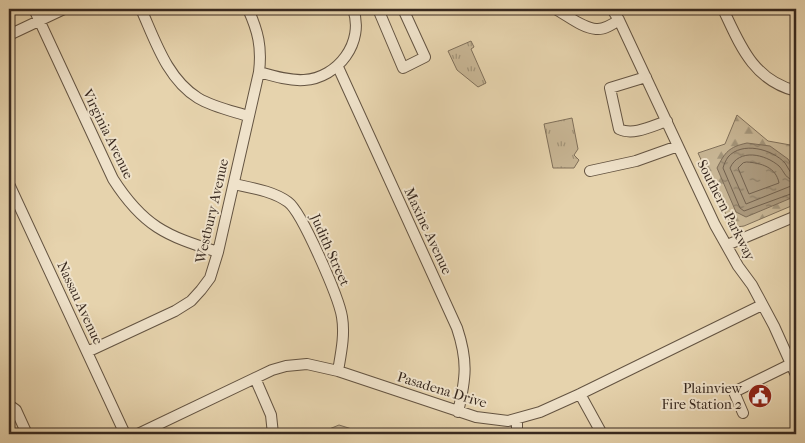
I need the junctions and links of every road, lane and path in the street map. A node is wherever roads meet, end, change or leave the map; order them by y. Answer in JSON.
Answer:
{"nodes":[{"id":1,"x":34,"y":9,"type":"edge"},
{"id":2,"x":64,"y":9,"type":"edge"},
{"id":3,"x":141,"y":9,"type":"edge"},
{"id":4,"x":248,"y":9,"type":"edge"},
{"id":5,"x":353,"y":9,"type":"edge"},
{"id":6,"x":378,"y":9,"type":"edge"},
{"id":7,"x":403,"y":9,"type":"edge"},
{"id":8,"x":555,"y":9,"type":"edge"},
{"id":9,"x":612,"y":9,"type":"edge"},
{"id":10,"x":723,"y":9,"type":"edge"},
{"id":11,"x":40,"y":20,"type":"junction"},
{"id":12,"x":619,"y":20,"type":"junction"},
{"id":13,"x":9,"y":35,"type":"edge"},
{"id":14,"x":338,"y":67,"type":"junction"},
{"id":15,"x":259,"y":72,"type":"junction"},
{"id":16,"x":647,"y":80,"type":"junction"},
{"id":17,"x":796,"y":91,"type":"edge"},
{"id":18,"x":248,"y":116,"type":"junction"},
{"id":19,"x":667,"y":121,"type":"junction"},
{"id":20,"x":678,"y":146,"type":"junction"},
{"id":21,"x":590,"y":171,"type":"dead end"},
{"id":22,"x":9,"y":184,"type":"edge"},
{"id":23,"x":234,"y":184,"type":"junction"},
{"id":24,"x":796,"y":216,"type":"edge"},
{"id":25,"x":727,"y":246,"type":"junction"},
{"id":26,"x":218,"y":252,"type":"junction"},
{"id":27,"x":762,"y":305,"type":"junction"},
{"id":28,"x":87,"y":352,"type":"junction"},
{"id":29,"x":791,"y":364,"type":"junction"},
{"id":30,"x":338,"y":370,"type":"junction"},
{"id":31,"x":796,"y":375,"type":"edge"},
{"id":32,"x":255,"y":378,"type":"junction"},
{"id":33,"x":580,"y":394,"type":"junction"},
{"id":34,"x":9,"y":405,"type":"edge"},
{"id":35,"x":458,"y":412,"type":"junction"},
{"id":36,"x":743,"y":413,"type":"dead end"},
{"id":37,"x":517,"y":419,"type":"junction"},
{"id":38,"x":27,"y":434,"type":"edge"},
{"id":39,"x":125,"y":434,"type":"edge"},
{"id":40,"x":138,"y":434,"type":"edge"},
{"id":41,"x":273,"y":434,"type":"edge"},
{"id":42,"x":517,"y":434,"type":"edge"},
{"id":43,"x":602,"y":434,"type":"edge"}],
"edges":[{"from":1,"to":11,"type":"street","name":"Virginia Avenue"},
{"from":2,"to":11,"type":"street"},
{"from":3,"to":18,"type":"street"},
{"from":4,"to":15,"type":"street","name":"Westbury Avenue"},
{"from":5,"to":14,"type":"street"},
{"from":6,"to":7,"type":"street"},
{"from":8,"to":12,"type":"street"},
{"from":9,"to":12,"type":"street","name":"Southern Parkway"},
{"from":10,"to":17,"type":"street"},
{"from":11,"to":13,"type":"street"},
{"from":11,"to":26,"type":"street","name":"Virginia Avenue"},
{"from":12,"to":16,"type":"street","name":"Southern Parkway"},
{"from":14,"to":15,"type":"street"},
{"from":14,"to":35,"type":"street","name":"Maxine Avenue"},
{"from":15,"to":18,"type":"street","name":"Westbury Avenue"},
{"from":16,"to":19,"type":"street","name":"Southern Parkway"},
{"from":16,"to":19,"type":"street"},
{"from":18,"to":23,"type":"street","name":"Westbury Avenue"},
{"from":19,"to":20,"type":"street","name":"Southern Parkway"},
{"from":20,"to":21,"type":"street"},
{"from":20,"to":25,"type":"street","name":"Southern Parkway"},
{"from":22,"to":28,"type":"street","name":"Nassau Avenue"},
{"from":23,"to":26,"type":"street","name":"Westbury Avenue"},
{"from":23,"to":30,"type":"street","name":"Judith Street"},
{"from":24,"to":25,"type":"street"},
{"from":25,"to":27,"type":"street","name":"Southern Parkway"},
{"from":26,"to":28,"type":"street","name":"Westbury Avenue"},
{"from":27,"to":29,"type":"street","name":"Southern Parkway"},
{"from":27,"to":33,"type":"street","name":"Pasadena Drive"},
{"from":28,"to":39,"type":"street","name":"Nassau Avenue"},
{"from":29,"to":31,"type":"street","name":"Southern Parkway"},
{"from":29,"to":36,"type":"street"},
{"from":30,"to":32,"type":"street","name":"Pasadena Drive"},
{"from":30,"to":35,"type":"street","name":"Pasadena Drive"},
{"from":32,"to":40,"type":"street","name":"Pasadena Drive"},
{"from":32,"to":41,"type":"street"},
{"from":33,"to":37,"type":"street","name":"Pasadena Drive"},
{"from":33,"to":43,"type":"street"},
{"from":34,"to":38,"type":"street"},
{"from":35,"to":37,"type":"street","name":"Pasadena Drive"},
{"from":37,"to":42,"type":"street"}]}
